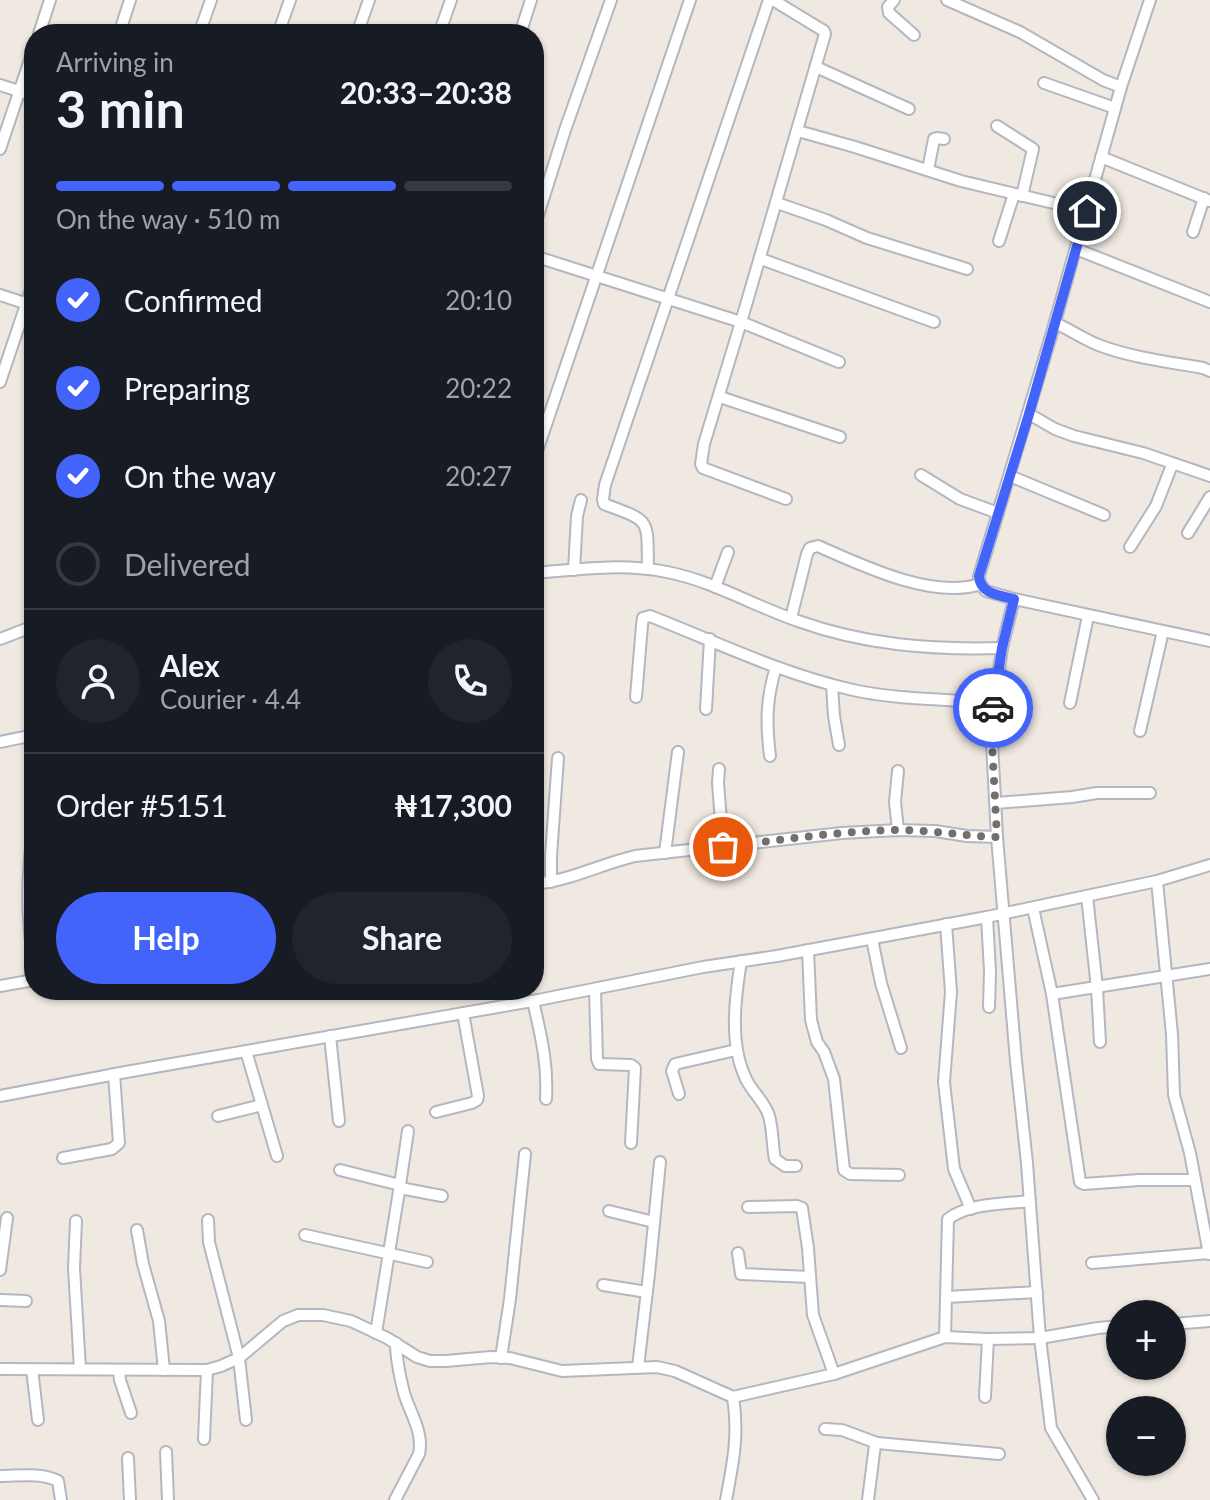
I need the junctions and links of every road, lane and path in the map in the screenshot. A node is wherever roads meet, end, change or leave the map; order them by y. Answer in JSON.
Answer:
{"nodes":[{"id":1,"x":50,"y":0,"type":"edge"},
{"id":2,"x":130,"y":0,"type":"edge"},
{"id":3,"x":211,"y":0,"type":"edge"},
{"id":4,"x":290,"y":0,"type":"edge"},
{"id":5,"x":369,"y":0,"type":"edge"},
{"id":6,"x":451,"y":0,"type":"edge"},
{"id":7,"x":531,"y":0,"type":"edge"},
{"id":8,"x":611,"y":0,"type":"edge"},
{"id":9,"x":690,"y":0,"type":"edge"},
{"id":10,"x":771,"y":0,"type":"edge"},
{"id":11,"x":894,"y":0,"type":"edge"},
{"id":12,"x":947,"y":0,"type":"edge"},
{"id":13,"x":1150,"y":0,"type":"edge"},
{"id":14,"x":42,"y":24,"type":"edge"},
{"id":15,"x":122,"y":24,"type":"edge"},
{"id":16,"x":203,"y":24,"type":"edge"},
{"id":17,"x":282,"y":24,"type":"edge"},
{"id":18,"x":361,"y":24,"type":"edge"},
{"id":19,"x":443,"y":24,"type":"edge"},
{"id":20,"x":523,"y":24,"type":"edge"},
{"id":21,"x":914,"y":35,"type":"dead end"},
{"id":22,"x":816,"y":67,"type":"junction"},
{"id":23,"x":24,"y":77,"type":"edge"},
{"id":24,"x":1044,"y":83,"type":"dead end"},
{"id":25,"x":0,"y":85,"type":"edge"},
{"id":26,"x":1121,"y":87,"type":"junction"},
{"id":27,"x":19,"y":91,"type":"junction"},
{"id":28,"x":24,"y":93,"type":"edge"},
{"id":29,"x":1115,"y":108,"type":"junction"},
{"id":30,"x":909,"y":109,"type":"dead end"},
{"id":31,"x":997,"y":126,"type":"dead end"},
{"id":32,"x":798,"y":131,"type":"junction"},
{"id":33,"x":944,"y":139,"type":"dead end"},
{"id":34,"x":0,"y":149,"type":"edge"},
{"id":35,"x":1101,"y":157,"type":"junction"},
{"id":36,"x":928,"y":170,"type":"junction"},
{"id":37,"x":1018,"y":195,"type":"junction"},
{"id":38,"x":544,"y":196,"type":"edge"},
{"id":39,"x":1207,"y":200,"type":"edge"},
{"id":40,"x":777,"y":203,"type":"junction"},
{"id":41,"x":1087,"y":211,"type":"junction"},
{"id":42,"x":1193,"y":232,"type":"dead end"},
{"id":43,"x":999,"y":241,"type":"dead end"},
{"id":44,"x":1076,"y":249,"type":"junction"},
{"id":45,"x":544,"y":259,"type":"edge"},
{"id":46,"x":761,"y":259,"type":"junction"},
{"id":47,"x":967,"y":269,"type":"dead end"},
{"id":48,"x":596,"y":277,"type":"junction"},
{"id":49,"x":0,"y":295,"type":"edge"},
{"id":50,"x":668,"y":300,"type":"junction"},
{"id":51,"x":1210,"y":302,"type":"edge"},
{"id":52,"x":24,"y":303,"type":"edge"},
{"id":53,"x":24,"y":320,"type":"edge"},
{"id":54,"x":741,"y":322,"type":"junction"},
{"id":55,"x":934,"y":322,"type":"dead end"},
{"id":56,"x":1055,"y":323,"type":"junction"},
{"id":57,"x":839,"y":362,"type":"dead end"},
{"id":58,"x":1210,"y":371,"type":"edge"},
{"id":59,"x":0,"y":382,"type":"edge"},
{"id":60,"x":720,"y":397,"type":"junction"},
{"id":61,"x":1029,"y":414,"type":"junction"},
{"id":62,"x":544,"y":430,"type":"edge"},
{"id":63,"x":840,"y":437,"type":"dead end"},
{"id":64,"x":1172,"y":465,"type":"junction"},
{"id":65,"x":921,"y":475,"type":"dead end"},
{"id":66,"x":1010,"y":476,"type":"junction"},
{"id":67,"x":1210,"y":476,"type":"edge"},
{"id":68,"x":1210,"y":497,"type":"edge"},
{"id":69,"x":786,"y":499,"type":"dead end"},
{"id":70,"x":581,"y":500,"type":"dead end"},
{"id":71,"x":998,"y":513,"type":"junction"},
{"id":72,"x":1104,"y":515,"type":"dead end"},
{"id":73,"x":1188,"y":533,"type":"dead end"},
{"id":74,"x":1130,"y":547,"type":"dead end"},
{"id":75,"x":728,"y":552,"type":"dead end"},
{"id":76,"x":648,"y":569,"type":"junction"},
{"id":77,"x":574,"y":570,"type":"junction"},
{"id":78,"x":544,"y":573,"type":"edge"},
{"id":79,"x":980,"y":584,"type":"junction"},
{"id":80,"x":715,"y":587,"type":"junction"},
{"id":81,"x":1014,"y":599,"type":"junction"},
{"id":82,"x":1088,"y":616,"type":"junction"},
{"id":83,"x":791,"y":618,"type":"junction"},
{"id":84,"x":24,"y":630,"type":"edge"},
{"id":85,"x":1163,"y":631,"type":"junction"},
{"id":86,"x":0,"y":639,"type":"edge"},
{"id":87,"x":710,"y":639,"type":"junction"},
{"id":88,"x":1210,"y":641,"type":"edge"},
{"id":89,"x":1002,"y":648,"type":"junction"},
{"id":90,"x":776,"y":667,"type":"junction"},
{"id":91,"x":832,"y":685,"type":"junction"},
{"id":92,"x":636,"y":697,"type":"dead end"},
{"id":93,"x":994,"y":703,"type":"junction"},
{"id":94,"x":1070,"y":703,"type":"dead end"},
{"id":95,"x":706,"y":709,"type":"dead end"},
{"id":96,"x":1140,"y":731,"type":"dead end"},
{"id":97,"x":24,"y":737,"type":"edge"},
{"id":98,"x":0,"y":742,"type":"edge"},
{"id":99,"x":839,"y":745,"type":"dead end"},
{"id":100,"x":678,"y":752,"type":"dead end"},
{"id":101,"x":770,"y":756,"type":"dead end"},
{"id":102,"x":558,"y":758,"type":"dead end"},
{"id":103,"x":719,"y":769,"type":"dead end"},
{"id":104,"x":898,"y":771,"type":"dead end"},
{"id":105,"x":1150,"y":793,"type":"dead end"},
{"id":106,"x":996,"y":803,"type":"junction"},
{"id":107,"x":898,"y":830,"type":"junction"},
{"id":108,"x":997,"y":837,"type":"junction"},
{"id":109,"x":723,"y":847,"type":"junction"},
{"id":110,"x":665,"y":853,"type":"junction"},
{"id":111,"x":1210,"y":865,"type":"edge"},
{"id":112,"x":1157,"y":881,"type":"junction"},
{"id":113,"x":551,"y":882,"type":"junction"},
{"id":114,"x":544,"y":883,"type":"edge"},
{"id":115,"x":1087,"y":896,"type":"junction"},
{"id":116,"x":1033,"y":908,"type":"junction"},
{"id":117,"x":1004,"y":913,"type":"junction"},
{"id":118,"x":987,"y":917,"type":"junction"},
{"id":119,"x":946,"y":924,"type":"junction"},
{"id":120,"x":872,"y":939,"type":"junction"},
{"id":121,"x":808,"y":950,"type":"junction"},
{"id":122,"x":741,"y":961,"type":"junction"},
{"id":123,"x":1210,"y":969,"type":"edge"},
{"id":124,"x":1166,"y":976,"type":"junction"},
{"id":125,"x":24,"y":982,"type":"edge"},
{"id":126,"x":0,"y":986,"type":"edge"},
{"id":127,"x":1097,"y":988,"type":"junction"},
{"id":128,"x":595,"y":989,"type":"junction"},
{"id":129,"x":1052,"y":994,"type":"junction"},
{"id":130,"x":544,"y":999,"type":"edge"},
{"id":131,"x":538,"y":1000,"type":"edge"},
{"id":132,"x":533,"y":1001,"type":"junction"},
{"id":133,"x":989,"y":1007,"type":"dead end"},
{"id":134,"x":463,"y":1013,"type":"junction"},
{"id":135,"x":330,"y":1036,"type":"junction"},
{"id":136,"x":1100,"y":1042,"type":"dead end"},
{"id":137,"x":901,"y":1048,"type":"dead end"},
{"id":138,"x":736,"y":1050,"type":"junction"},
{"id":139,"x":246,"y":1051,"type":"junction"},
{"id":140,"x":114,"y":1074,"type":"junction"},
{"id":141,"x":679,"y":1094,"type":"dead end"},
{"id":142,"x":0,"y":1096,"type":"edge"},
{"id":143,"x":546,"y":1099,"type":"dead end"},
{"id":144,"x":262,"y":1105,"type":"junction"},
{"id":145,"x":436,"y":1112,"type":"dead end"},
{"id":146,"x":218,"y":1116,"type":"dead end"},
{"id":147,"x":339,"y":1121,"type":"dead end"},
{"id":148,"x":408,"y":1131,"type":"dead end"},
{"id":149,"x":631,"y":1143,"type":"dead end"},
{"id":150,"x":525,"y":1154,"type":"dead end"},
{"id":151,"x":277,"y":1156,"type":"dead end"},
{"id":152,"x":63,"y":1158,"type":"dead end"},
{"id":153,"x":660,"y":1162,"type":"dead end"},
{"id":154,"x":796,"y":1166,"type":"dead end"},
{"id":155,"x":340,"y":1170,"type":"dead end"},
{"id":156,"x":899,"y":1175,"type":"dead end"},
{"id":157,"x":1195,"y":1180,"type":"junction"},
{"id":158,"x":400,"y":1186,"type":"junction"},
{"id":159,"x":442,"y":1196,"type":"dead end"},
{"id":160,"x":1030,"y":1201,"type":"junction"},
{"id":161,"x":748,"y":1207,"type":"dead end"},
{"id":162,"x":971,"y":1209,"type":"junction"},
{"id":163,"x":609,"y":1211,"type":"dead end"},
{"id":164,"x":7,"y":1218,"type":"dead end"},
{"id":165,"x":208,"y":1220,"type":"dead end"},
{"id":166,"x":76,"y":1221,"type":"dead end"},
{"id":167,"x":654,"y":1222,"type":"junction"},
{"id":168,"x":137,"y":1230,"type":"dead end"},
{"id":169,"x":305,"y":1235,"type":"dead end"},
{"id":170,"x":738,"y":1253,"type":"dead end"},
{"id":171,"x":1210,"y":1254,"type":"edge"},
{"id":172,"x":389,"y":1255,"type":"junction"},
{"id":173,"x":427,"y":1262,"type":"dead end"},
{"id":174,"x":1092,"y":1263,"type":"dead end"},
{"id":175,"x":0,"y":1270,"type":"edge"},
{"id":176,"x":810,"y":1277,"type":"junction"},
{"id":177,"x":603,"y":1285,"type":"dead end"},
{"id":178,"x":647,"y":1292,"type":"junction"},
{"id":179,"x":1037,"y":1292,"type":"junction"},
{"id":180,"x":947,"y":1297,"type":"junction"},
{"id":181,"x":0,"y":1300,"type":"edge"},
{"id":182,"x":26,"y":1301,"type":"dead end"},
{"id":183,"x":1210,"y":1321,"type":"edge"},
{"id":184,"x":1186,"y":1323,"type":"edge"},
{"id":185,"x":1106,"y":1327,"type":"edge"},
{"id":186,"x":376,"y":1333,"type":"junction"},
{"id":187,"x":945,"y":1337,"type":"junction"},
{"id":188,"x":1040,"y":1338,"type":"junction"},
{"id":189,"x":988,"y":1339,"type":"junction"},
{"id":190,"x":396,"y":1343,"type":"junction"},
{"id":191,"x":239,"y":1358,"type":"junction"},
{"id":192,"x":501,"y":1358,"type":"junction"},
{"id":193,"x":638,"y":1367,"type":"junction"},
{"id":194,"x":0,"y":1369,"type":"edge"},
{"id":195,"x":32,"y":1369,"type":"junction"},
{"id":196,"x":80,"y":1369,"type":"junction"},
{"id":197,"x":119,"y":1370,"type":"junction"},
{"id":198,"x":164,"y":1370,"type":"junction"},
{"id":199,"x":207,"y":1370,"type":"junction"},
{"id":200,"x":834,"y":1374,"type":"junction"},
{"id":201,"x":733,"y":1397,"type":"junction"},
{"id":202,"x":985,"y":1397,"type":"dead end"},
{"id":203,"x":131,"y":1413,"type":"dead end"},
{"id":204,"x":38,"y":1420,"type":"dead end"},
{"id":205,"x":246,"y":1420,"type":"dead end"},
{"id":206,"x":825,"y":1429,"type":"dead end"},
{"id":207,"x":204,"y":1439,"type":"dead end"},
{"id":208,"x":877,"y":1443,"type":"junction"},
{"id":209,"x":166,"y":1452,"type":"dead end"},
{"id":210,"x":999,"y":1454,"type":"dead end"},
{"id":211,"x":128,"y":1458,"type":"dead end"},
{"id":212,"x":0,"y":1476,"type":"edge"},
{"id":213,"x":61,"y":1500,"type":"edge"},
{"id":214,"x":130,"y":1500,"type":"edge"},
{"id":215,"x":168,"y":1500,"type":"edge"},
{"id":216,"x":395,"y":1500,"type":"edge"},
{"id":217,"x":726,"y":1500,"type":"edge"},
{"id":218,"x":868,"y":1500,"type":"edge"},
{"id":219,"x":1093,"y":1500,"type":"edge"}],
"edges":[{"from":1,"to":14,"type":"street"},
{"from":2,"to":15,"type":"street"},
{"from":3,"to":16,"type":"street"},
{"from":4,"to":17,"type":"street"},
{"from":5,"to":18,"type":"street"},
{"from":6,"to":19,"type":"street"},
{"from":7,"to":20,"type":"street"},
{"from":8,"to":38,"type":"street"},
{"from":9,"to":48,"type":"street"},
{"from":10,"to":22,"type":"street"},
{"from":10,"to":50,"type":"street"},
{"from":11,"to":21,"type":"street"},
{"from":12,"to":26,"type":"street"},
{"from":13,"to":26,"type":"street"},
{"from":22,"to":30,"type":"street"},
{"from":22,"to":32,"type":"street"},
{"from":23,"to":27,"type":"street"},
{"from":24,"to":29,"type":"street"},
{"from":25,"to":27,"type":"street"},
{"from":26,"to":29,"type":"street"},
{"from":27,"to":28,"type":"street"},
{"from":27,"to":34,"type":"street"},
{"from":29,"to":35,"type":"street"},
{"from":31,"to":37,"type":"street"},
{"from":32,"to":36,"type":"street"},
{"from":32,"to":40,"type":"street"},
{"from":33,"to":36,"type":"street"},
{"from":35,"to":39,"type":"street"},
{"from":35,"to":41,"type":"street"},
{"from":36,"to":37,"type":"street"},
{"from":37,"to":41,"type":"street"},
{"from":37,"to":43,"type":"street"},
{"from":39,"to":42,"type":"street"},
{"from":40,"to":46,"type":"street"},
{"from":40,"to":47,"type":"street"},
{"from":41,"to":44,"type":"street"},
{"from":44,"to":51,"type":"street"},
{"from":44,"to":56,"type":"street"},
{"from":45,"to":48,"type":"street"},
{"from":46,"to":54,"type":"street"},
{"from":46,"to":55,"type":"street"},
{"from":48,"to":50,"type":"street"},
{"from":48,"to":62,"type":"street"},
{"from":49,"to":52,"type":"street"},
{"from":50,"to":54,"type":"street"},
{"from":50,"to":76,"type":"street"},
{"from":53,"to":59,"type":"street"},
{"from":54,"to":57,"type":"street"},
{"from":54,"to":60,"type":"street"},
{"from":56,"to":58,"type":"street"},
{"from":56,"to":61,"type":"street"},
{"from":60,"to":63,"type":"street"},
{"from":60,"to":69,"type":"street"},
{"from":61,"to":64,"type":"street"},
{"from":61,"to":66,"type":"street"},
{"from":64,"to":67,"type":"street"},
{"from":64,"to":74,"type":"street"},
{"from":65,"to":71,"type":"street"},
{"from":66,"to":71,"type":"street"},
{"from":66,"to":72,"type":"street"},
{"from":68,"to":73,"type":"street"},
{"from":70,"to":77,"type":"street"},
{"from":71,"to":79,"type":"street"},
{"from":75,"to":80,"type":"street"},
{"from":76,"to":77,"type":"street"},
{"from":76,"to":80,"type":"street"},
{"from":77,"to":78,"type":"street"},
{"from":79,"to":81,"type":"street"},
{"from":79,"to":83,"type":"street"},
{"from":80,"to":83,"type":"street"},
{"from":81,"to":82,"type":"street"},
{"from":81,"to":89,"type":"street"},
{"from":82,"to":85,"type":"street"},
{"from":82,"to":94,"type":"street"},
{"from":83,"to":89,"type":"street"},
{"from":84,"to":86,"type":"street"},
{"from":85,"to":88,"type":"street"},
{"from":85,"to":96,"type":"street"},
{"from":87,"to":90,"type":"street"},
{"from":87,"to":92,"type":"street"},
{"from":87,"to":95,"type":"street"},
{"from":89,"to":93,"type":"street"},
{"from":90,"to":91,"type":"street"},
{"from":90,"to":101,"type":"street"},
{"from":91,"to":93,"type":"street"},
{"from":91,"to":99,"type":"street"},
{"from":93,"to":106,"type":"street"},
{"from":97,"to":98,"type":"street"},
{"from":100,"to":110,"type":"street"},
{"from":102,"to":113,"type":"street"},
{"from":103,"to":109,"type":"street"},
{"from":104,"to":107,"type":"street"},
{"from":105,"to":106,"type":"street"},
{"from":106,"to":108,"type":"street"},
{"from":107,"to":108,"type":"street"},
{"from":107,"to":109,"type":"street"},
{"from":108,"to":117,"type":"street"},
{"from":109,"to":110,"type":"street"},
{"from":110,"to":113,"type":"street"},
{"from":111,"to":112,"type":"street"},
{"from":112,"to":115,"type":"street"},
{"from":112,"to":124,"type":"street"},
{"from":113,"to":114,"type":"street"},
{"from":115,"to":116,"type":"street"},
{"from":115,"to":127,"type":"street"},
{"from":116,"to":117,"type":"street"},
{"from":116,"to":129,"type":"street"},
{"from":117,"to":118,"type":"street"},
{"from":117,"to":160,"type":"street"},
{"from":118,"to":119,"type":"street"},
{"from":118,"to":133,"type":"street"},
{"from":119,"to":120,"type":"street"},
{"from":119,"to":162,"type":"street"},
{"from":120,"to":121,"type":"street"},
{"from":120,"to":137,"type":"street"},
{"from":121,"to":122,"type":"street"},
{"from":121,"to":156,"type":"street"},
{"from":122,"to":128,"type":"street"},
{"from":122,"to":138,"type":"street"},
{"from":123,"to":124,"type":"street"},
{"from":124,"to":127,"type":"street"},
{"from":124,"to":157,"type":"street"},
{"from":125,"to":126,"type":"street"},
{"from":127,"to":129,"type":"street"},
{"from":127,"to":136,"type":"street"},
{"from":128,"to":130,"type":"street"},
{"from":128,"to":149,"type":"street"},
{"from":129,"to":157,"type":"street"},
{"from":131,"to":132,"type":"street"},
{"from":132,"to":134,"type":"street"},
{"from":132,"to":143,"type":"street"},
{"from":134,"to":135,"type":"street"},
{"from":134,"to":145,"type":"street"},
{"from":135,"to":139,"type":"street"},
{"from":135,"to":147,"type":"street"},
{"from":138,"to":141,"type":"street"},
{"from":138,"to":154,"type":"street"},
{"from":139,"to":140,"type":"street"},
{"from":139,"to":144,"type":"street"},
{"from":140,"to":142,"type":"street"},
{"from":140,"to":152,"type":"street"},
{"from":144,"to":146,"type":"street"},
{"from":144,"to":151,"type":"street"},
{"from":148,"to":158,"type":"street"},
{"from":150,"to":192,"type":"street"},
{"from":153,"to":167,"type":"street"},
{"from":155,"to":158,"type":"street"},
{"from":157,"to":171,"type":"street"},
{"from":158,"to":159,"type":"street"},
{"from":158,"to":172,"type":"street"},
{"from":160,"to":162,"type":"street"},
{"from":160,"to":179,"type":"street"},
{"from":161,"to":176,"type":"street"},
{"from":162,"to":180,"type":"street"},
{"from":163,"to":167,"type":"street"},
{"from":164,"to":175,"type":"street"},
{"from":165,"to":191,"type":"street"},
{"from":166,"to":196,"type":"street"},
{"from":167,"to":178,"type":"street"},
{"from":168,"to":198,"type":"street"},
{"from":169,"to":172,"type":"street"},
{"from":170,"to":176,"type":"street"},
{"from":171,"to":174,"type":"street"},
{"from":172,"to":173,"type":"street"},
{"from":172,"to":186,"type":"street"},
{"from":176,"to":200,"type":"street"},
{"from":177,"to":178,"type":"street"},
{"from":178,"to":193,"type":"street"},
{"from":179,"to":180,"type":"street"},
{"from":179,"to":188,"type":"street"},
{"from":180,"to":187,"type":"street"},
{"from":181,"to":182,"type":"street"},
{"from":183,"to":184,"type":"street"},
{"from":185,"to":188,"type":"street"},
{"from":186,"to":190,"type":"street"},
{"from":186,"to":191,"type":"street"},
{"from":187,"to":189,"type":"street"},
{"from":187,"to":200,"type":"street"},
{"from":188,"to":189,"type":"street"},
{"from":188,"to":219,"type":"street"},
{"from":189,"to":202,"type":"street"},
{"from":190,"to":192,"type":"street"},
{"from":190,"to":216,"type":"street"},
{"from":191,"to":199,"type":"street"},
{"from":191,"to":205,"type":"street"},
{"from":192,"to":193,"type":"street"},
{"from":193,"to":201,"type":"street"},
{"from":194,"to":195,"type":"street"},
{"from":195,"to":196,"type":"street"},
{"from":195,"to":204,"type":"street"},
{"from":196,"to":197,"type":"street"},
{"from":197,"to":198,"type":"street"},
{"from":197,"to":203,"type":"street"},
{"from":198,"to":199,"type":"street"},
{"from":199,"to":207,"type":"street"},
{"from":200,"to":201,"type":"street"},
{"from":201,"to":217,"type":"street"},
{"from":206,"to":208,"type":"street"},
{"from":208,"to":210,"type":"street"},
{"from":208,"to":218,"type":"street"},
{"from":209,"to":215,"type":"street"},
{"from":211,"to":214,"type":"street"},
{"from":212,"to":213,"type":"street"}]}
